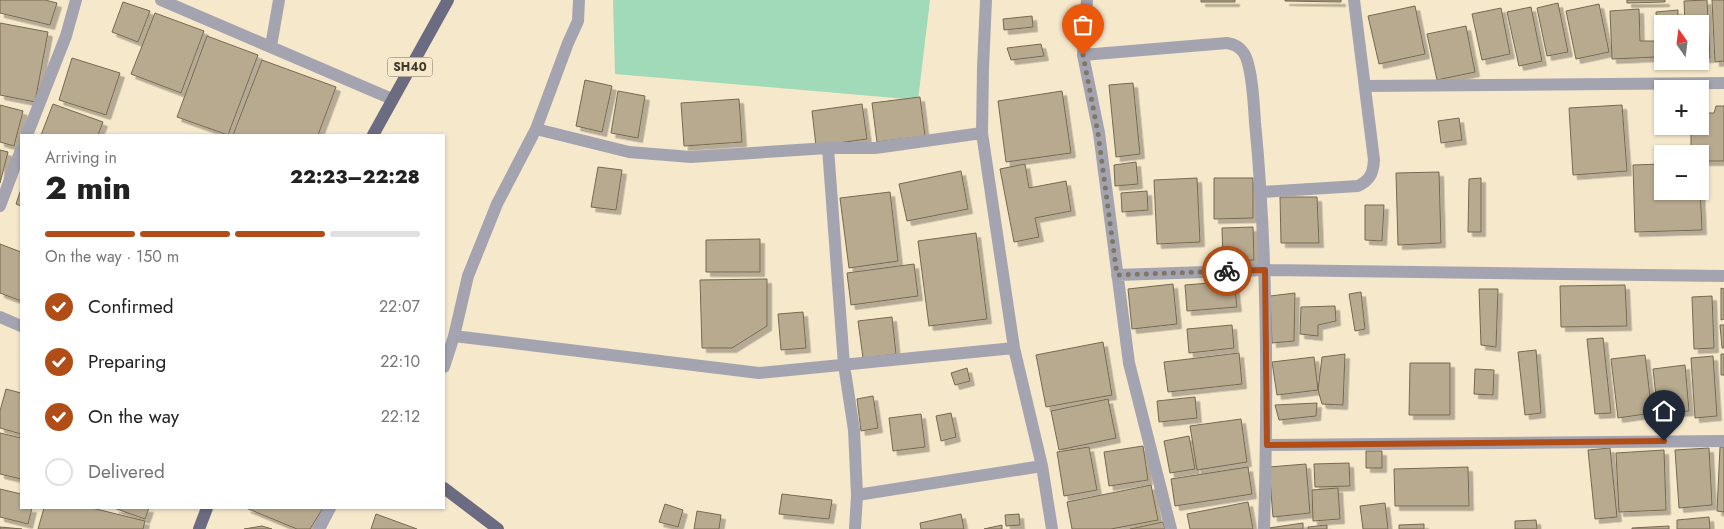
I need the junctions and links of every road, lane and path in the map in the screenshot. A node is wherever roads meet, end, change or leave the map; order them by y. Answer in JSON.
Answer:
{"nodes":[{"id":1,"x":76,"y":0,"type":"edge"},
{"id":2,"x":161,"y":0,"type":"edge"},
{"id":3,"x":279,"y":0,"type":"edge"},
{"id":4,"x":448,"y":0,"type":"edge"},
{"id":5,"x":578,"y":0,"type":"edge"},
{"id":6,"x":986,"y":0,"type":"edge"},
{"id":7,"x":1087,"y":0,"type":"edge"},
{"id":8,"x":1354,"y":0,"type":"edge"},
{"id":9,"x":271,"y":46,"type":"junction"},
{"id":10,"x":1083,"y":55,"type":"junction"},
{"id":11,"x":1724,"y":83,"type":"edge"},
{"id":12,"x":1365,"y":86,"type":"junction"},
{"id":13,"x":392,"y":99,"type":"junction"},
{"id":14,"x":536,"y":129,"type":"junction"},
{"id":15,"x":27,"y":134,"type":"edge"},
{"id":16,"x":374,"y":134,"type":"edge"},
{"id":17,"x":982,"y":134,"type":"junction"},
{"id":18,"x":828,"y":148,"type":"junction"},
{"id":19,"x":20,"y":153,"type":"edge"},
{"id":20,"x":1262,"y":192,"type":"junction"},
{"id":21,"x":0,"y":206,"type":"edge"},
{"id":22,"x":1265,"y":270,"type":"junction"},
{"id":23,"x":1117,"y":275,"type":"junction"},
{"id":24,"x":1724,"y":276,"type":"edge"},
{"id":25,"x":0,"y":317,"type":"edge"},
{"id":26,"x":20,"y":326,"type":"edge"},
{"id":27,"x":454,"y":336,"type":"junction"},
{"id":28,"x":1014,"y":348,"type":"junction"},
{"id":29,"x":445,"y":364,"type":"edge"},
{"id":30,"x":844,"y":365,"type":"junction"},
{"id":31,"x":1724,"y":441,"type":"edge"},
{"id":32,"x":1267,"y":445,"type":"junction"},
{"id":33,"x":1042,"y":466,"type":"junction"},
{"id":34,"x":445,"y":489,"type":"edge"},
{"id":35,"x":857,"y":495,"type":"junction"},
{"id":36,"x":207,"y":509,"type":"edge"},
{"id":37,"x":329,"y":509,"type":"edge"},
{"id":38,"x":199,"y":529,"type":"edge"},
{"id":39,"x":319,"y":529,"type":"edge"},
{"id":40,"x":498,"y":529,"type":"edge"},
{"id":41,"x":855,"y":529,"type":"edge"},
{"id":42,"x":1052,"y":529,"type":"edge"},
{"id":43,"x":1171,"y":529,"type":"edge"},
{"id":44,"x":1264,"y":529,"type":"edge"}],
"edges":[{"from":1,"to":15,"type":"street"},
{"from":2,"to":9,"type":"street"},
{"from":3,"to":9,"type":"street"},
{"from":4,"to":13,"type":"main road","number":"SH40"},
{"from":5,"to":14,"type":"street"},
{"from":6,"to":17,"type":"street"},
{"from":7,"to":10,"type":"street"},
{"from":8,"to":12,"type":"street"},
{"from":9,"to":13,"type":"street"},
{"from":10,"to":20,"type":"street"},
{"from":10,"to":23,"type":"street"},
{"from":11,"to":12,"type":"street"},
{"from":12,"to":20,"type":"street"},
{"from":13,"to":16,"type":"main road","number":"SH40"},
{"from":14,"to":18,"type":"street"},
{"from":14,"to":27,"type":"street"},
{"from":17,"to":18,"type":"street"},
{"from":17,"to":28,"type":"street"},
{"from":18,"to":30,"type":"street"},
{"from":19,"to":21,"type":"street"},
{"from":20,"to":22,"type":"street"},
{"from":22,"to":23,"type":"street"},
{"from":22,"to":24,"type":"street"},
{"from":22,"to":32,"type":"street"},
{"from":23,"to":43,"type":"street"},
{"from":25,"to":26,"type":"street"},
{"from":27,"to":29,"type":"street"},
{"from":27,"to":30,"type":"street"},
{"from":28,"to":30,"type":"street"},
{"from":28,"to":33,"type":"street"},
{"from":30,"to":35,"type":"street"},
{"from":31,"to":32,"type":"street"},
{"from":32,"to":44,"type":"street"},
{"from":33,"to":35,"type":"street"},
{"from":33,"to":42,"type":"street"},
{"from":34,"to":40,"type":"main road"},
{"from":35,"to":41,"type":"street"},
{"from":36,"to":38,"type":"main road"},
{"from":37,"to":39,"type":"street"}]}
